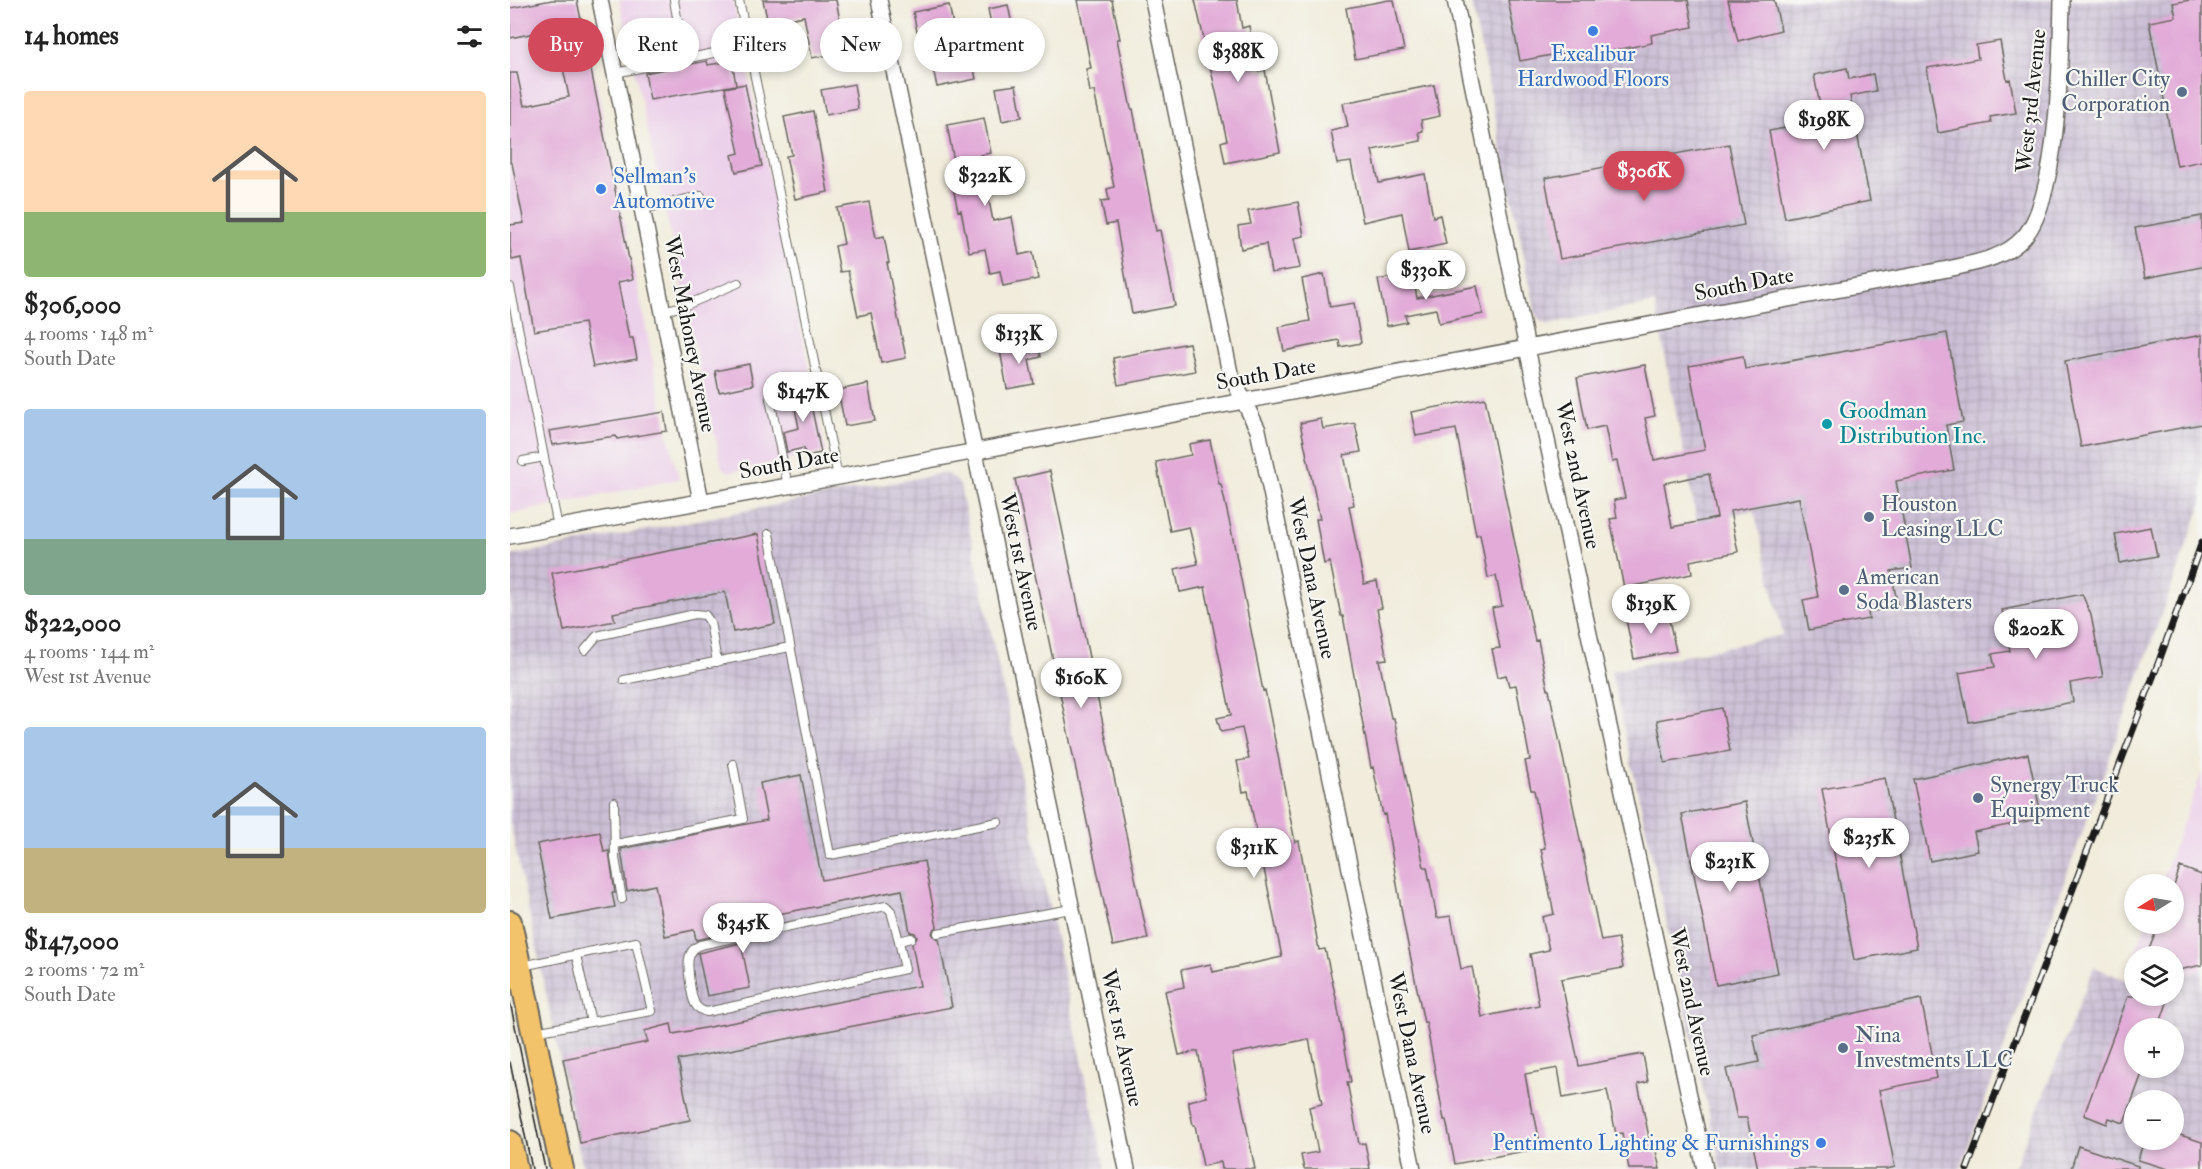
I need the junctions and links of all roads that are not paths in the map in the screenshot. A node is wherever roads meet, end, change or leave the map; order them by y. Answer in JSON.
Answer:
{"nodes":[{"id":1,"x":600,"y":0,"type":"edge"},
{"id":2,"x":674,"y":0,"type":"edge"},
{"id":3,"x":739,"y":0,"type":"edge"},
{"id":4,"x":879,"y":0,"type":"edge"},
{"id":5,"x":1153,"y":0,"type":"edge"},
{"id":6,"x":1455,"y":0,"type":"edge"},
{"id":7,"x":2062,"y":0,"type":"edge"},
{"id":8,"x":677,"y":18,"type":"edge"},
{"id":9,"x":711,"y":54,"type":"edge"},
{"id":10,"x":615,"y":73,"type":"junction"},
{"id":11,"x":701,"y":196,"type":"dead end"},
{"id":12,"x":642,"y":209,"type":"junction"},
{"id":13,"x":2025,"y":238,"type":"joint"},
{"id":14,"x":738,"y":283,"type":"dead end"},
{"id":15,"x":510,"y":288,"type":"edge"},
{"id":16,"x":662,"y":311,"type":"junction"},
{"id":17,"x":1527,"y":348,"type":"junction"},
{"id":18,"x":770,"y":399,"type":"dead end"},
{"id":19,"x":1245,"y":401,"type":"junction"},
{"id":20,"x":974,"y":451,"type":"junction"},
{"id":21,"x":544,"y":457,"type":"junction"},
{"id":22,"x":524,"y":461,"type":"dead end"},
{"id":23,"x":838,"y":477,"type":"junction"},
{"id":24,"x":788,"y":486,"type":"junction"},
{"id":25,"x":701,"y":501,"type":"junction"},
{"id":26,"x":558,"y":527,"type":"junction"},
{"id":27,"x":769,"y":534,"type":"dead end"},
{"id":28,"x":510,"y":536,"type":"edge"},
{"id":29,"x":790,"y":647,"type":"junction"},
{"id":30,"x":585,"y":650,"type":"dead end"},
{"id":31,"x":717,"y":662,"type":"junction"},
{"id":32,"x":624,"y":680,"type":"dead end"},
{"id":33,"x":733,"y":764,"type":"dead end"},
{"id":34,"x":614,"y":802,"type":"dead end"},
{"id":35,"x":998,"y":822,"type":"dead end"},
{"id":36,"x":616,"y":844,"type":"junction"},
{"id":37,"x":622,"y":899,"type":"dead end"},
{"id":38,"x":1071,"y":909,"type":"junction"},
{"id":39,"x":510,"y":922,"type":"edge"},
{"id":40,"x":938,"y":933,"type":"dead end"},
{"id":41,"x":911,"y":938,"type":"dead end"},
{"id":42,"x":899,"y":940,"type":"junction"},
{"id":43,"x":576,"y":955,"type":"junction"},
{"id":44,"x":519,"y":966,"type":"junction"},
{"id":45,"x":591,"y":1022,"type":"junction"},
{"id":46,"x":533,"y":1032,"type":"junction"},
{"id":47,"x":510,"y":1142,"type":"edge"},
{"id":48,"x":516,"y":1169,"type":"edge"},
{"id":49,"x":562,"y":1169,"type":"edge"},
{"id":50,"x":1127,"y":1169,"type":"edge"},
{"id":51,"x":1413,"y":1169,"type":"edge"},
{"id":52,"x":1705,"y":1169,"type":"edge"}],
"edges":[{"from":1,"to":10,"type":"street","name":"West Mahoney Avenue"},
{"from":2,"to":8,"type":"lane"},
{"from":3,"to":23,"type":"lane"},
{"from":4,"to":20,"type":"street","name":"West 1st Avenue"},
{"from":5,"to":19,"type":"street","name":"West Dana Avenue"},
{"from":6,"to":17,"type":"street","name":"West 2nd Avenue"},
{"from":7,"to":13,"type":"street","name":"West 3rd Avenue"},
{"from":9,"to":10,"type":"lane"},
{"from":10,"to":12,"type":"street","name":"West Mahoney Avenue"},
{"from":11,"to":12,"type":"lane"},
{"from":12,"to":16,"type":"street","name":"West Mahoney Avenue"},
{"from":13,"to":17,"type":"street","name":"South Date"},
{"from":14,"to":16,"type":"lane"},
{"from":15,"to":21,"type":"lane"},
{"from":16,"to":25,"type":"street","name":"West Mahoney Avenue"},
{"from":17,"to":19,"type":"street","name":"South Date"},
{"from":17,"to":52,"type":"street","name":"West 2nd Avenue"},
{"from":18,"to":24,"type":"lane"},
{"from":19,"to":20,"type":"street","name":"South Date"},
{"from":19,"to":51,"type":"street","name":"West Dana Avenue"},
{"from":20,"to":23,"type":"street","name":"South Date"},
{"from":20,"to":38,"type":"street","name":"West 1st Avenue"},
{"from":21,"to":22,"type":"lane"},
{"from":21,"to":26,"type":"lane"},
{"from":23,"to":24,"type":"street","name":"South Date"},
{"from":24,"to":25,"type":"street","name":"South Date"},
{"from":25,"to":26,"type":"street","name":"South Date"},
{"from":26,"to":28,"type":"street","name":"South Date"},
{"from":27,"to":29,"type":"lane"},
{"from":29,"to":31,"type":"lane"},
{"from":29,"to":35,"type":"lane"},
{"from":30,"to":31,"type":"lane"},
{"from":31,"to":32,"type":"lane"},
{"from":33,"to":36,"type":"lane"},
{"from":34,"to":36,"type":"lane"},
{"from":36,"to":37,"type":"lane"},
{"from":38,"to":40,"type":"lane"},
{"from":38,"to":50,"type":"street","name":"West 1st Avenue"},
{"from":39,"to":44,"type":"main road"},
{"from":41,"to":42,"type":"lane"},
{"from":42,"to":42,"type":"lane"},
{"from":43,"to":44,"type":"lane"},
{"from":43,"to":45,"type":"lane"},
{"from":43,"to":45,"type":"lane"},
{"from":44,"to":46,"type":"main road"},
{"from":45,"to":46,"type":"lane"},
{"from":46,"to":49,"type":"main road"},
{"from":47,"to":48,"type":"main road"}]}
